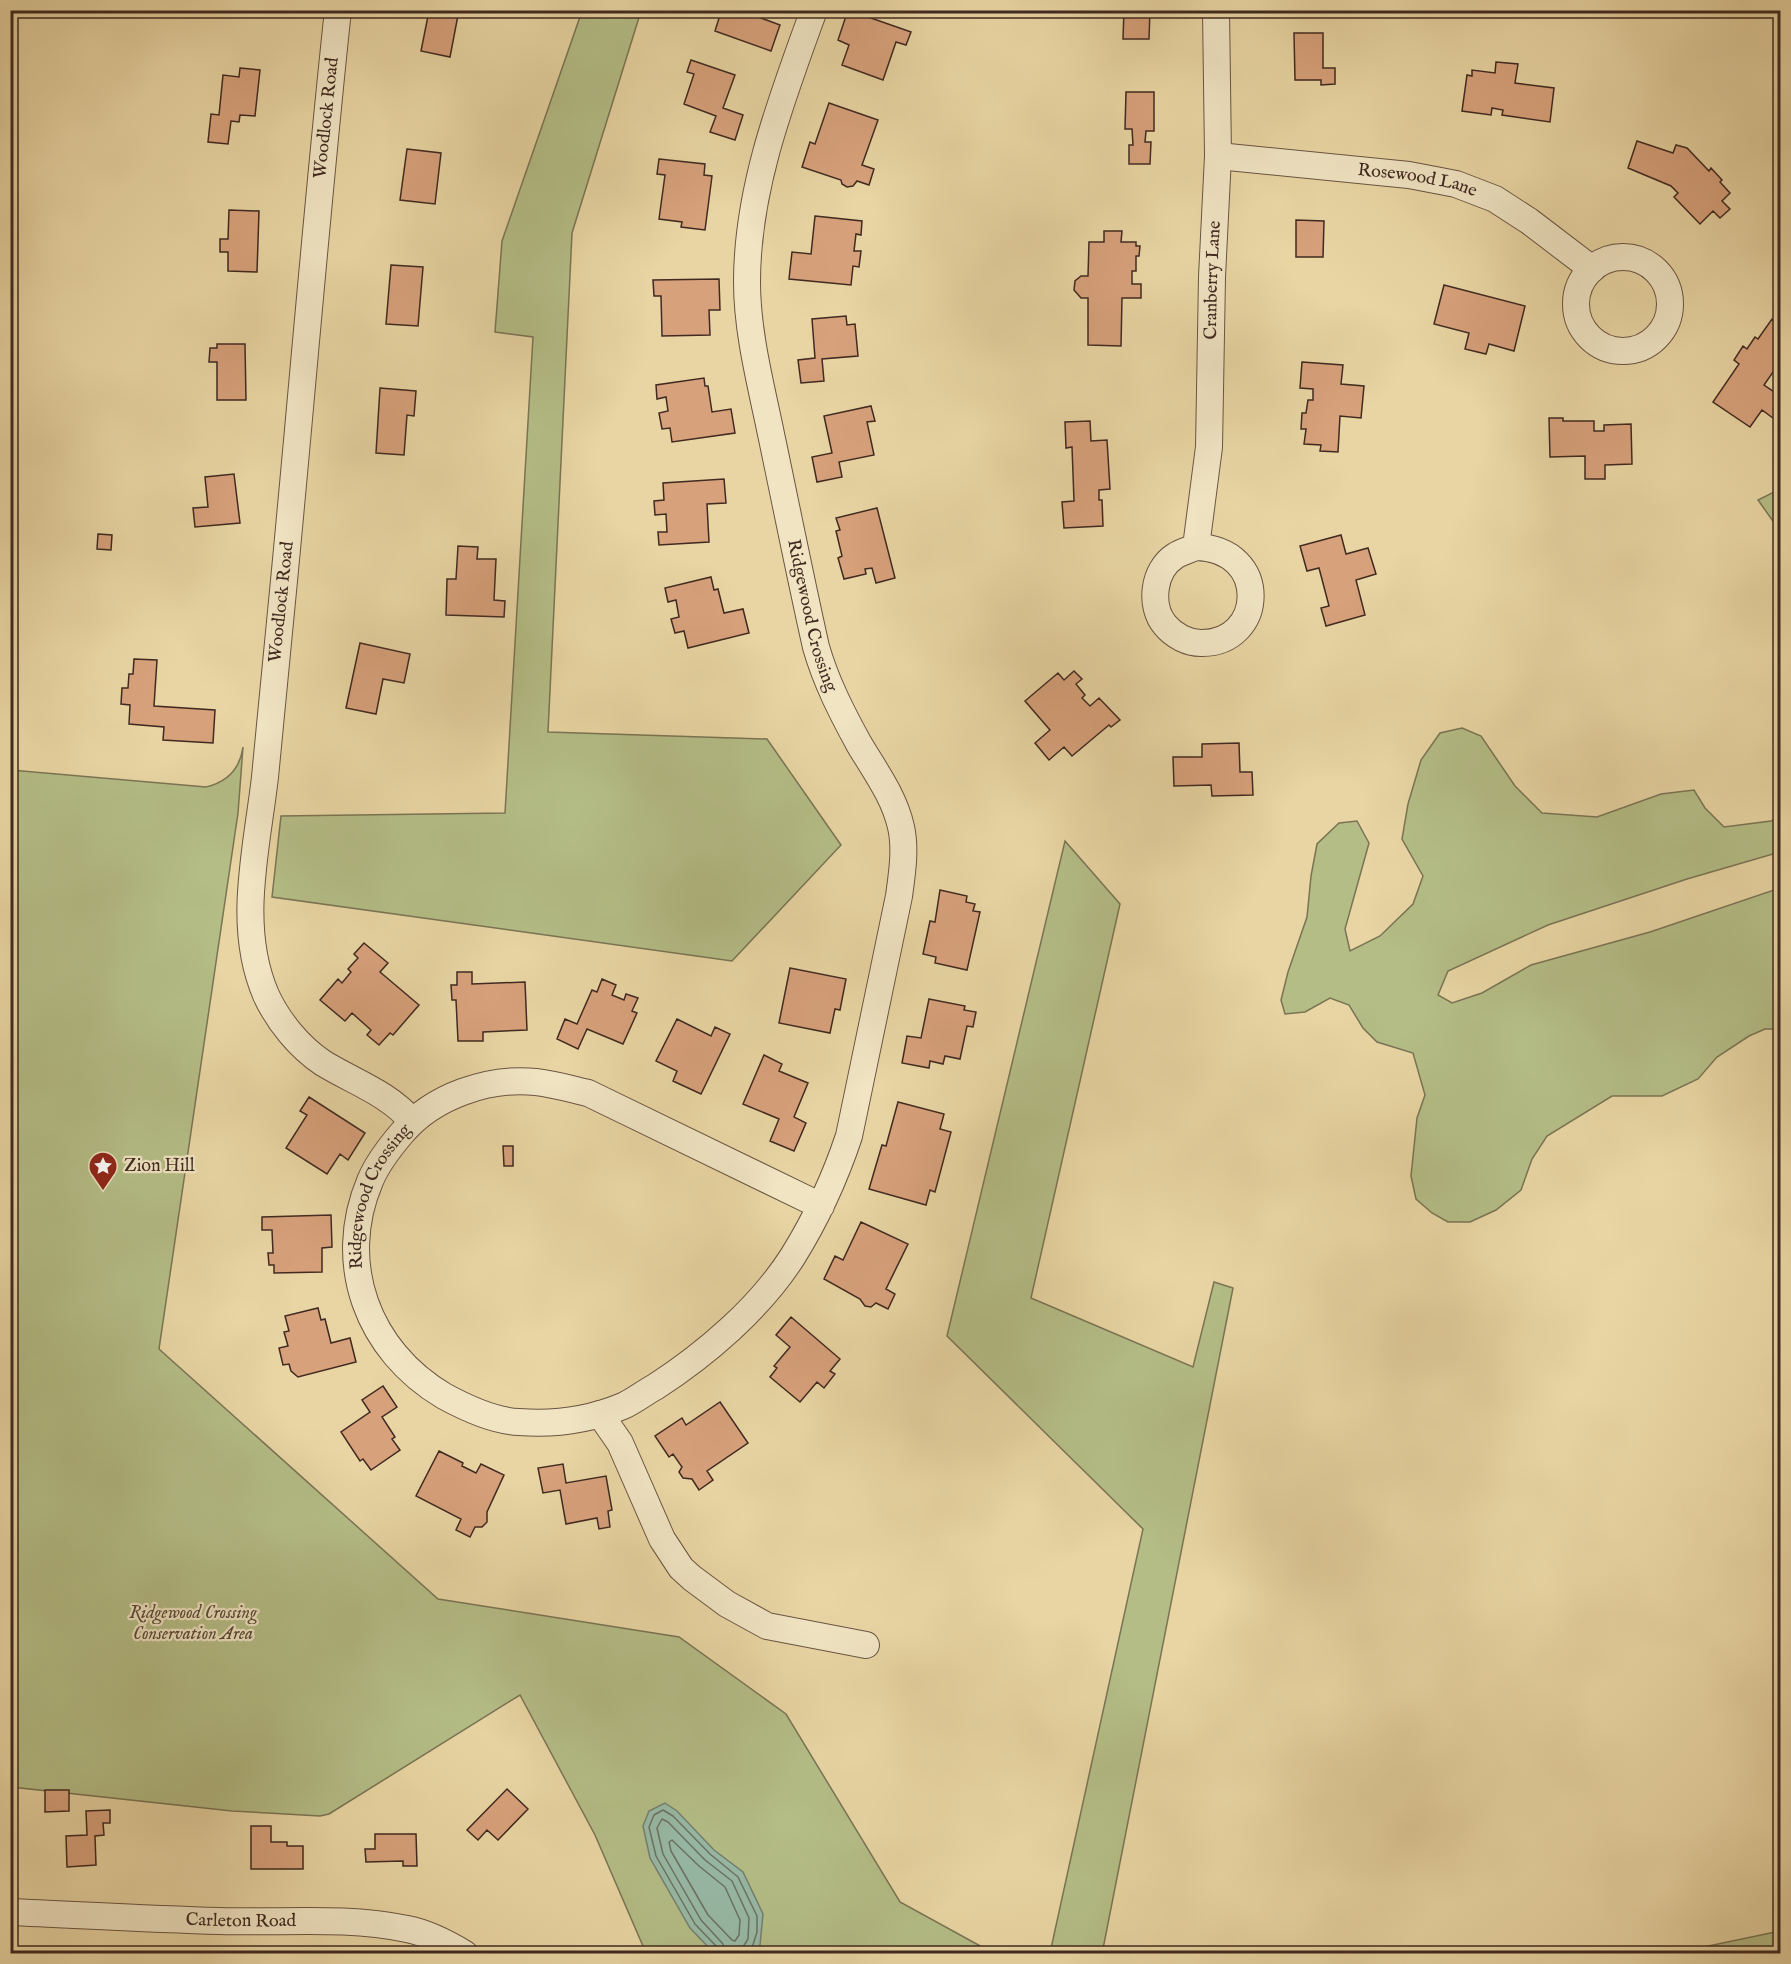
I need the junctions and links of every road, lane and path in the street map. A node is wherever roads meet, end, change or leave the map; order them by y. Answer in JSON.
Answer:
{"nodes":[{"id":1,"x":339,"y":10,"type":"edge"},
{"id":2,"x":814,"y":10,"type":"edge"},
{"id":3,"x":1216,"y":10,"type":"edge"},
{"id":4,"x":1218,"y":156,"type":"junction"},
{"id":5,"x":1592,"y":268,"type":"dead end"},
{"id":6,"x":1196,"y":547,"type":"dead end"},
{"id":7,"x":412,"y":1121,"type":"junction"},
{"id":8,"x":821,"y":1206,"type":"junction"},
{"id":9,"x":600,"y":1414,"type":"junction"},
{"id":10,"x":866,"y":1645,"type":"dead end"},
{"id":11,"x":10,"y":1912,"type":"edge"},
{"id":12,"x":465,"y":1953,"type":"edge"}],
"edges":[{"from":1,"to":7,"type":"street","name":"Woodlock Road"},
{"from":2,"to":8,"type":"street","name":"Ridgewood Crossing"},
{"from":3,"to":4,"type":"street","name":"Cranberry Lane"},
{"from":4,"to":5,"type":"street","name":"Rosewood Lane"},
{"from":4,"to":6,"type":"street","name":"Cranberry Lane"},
{"from":7,"to":8,"type":"street","name":"Ridgewood Crossing"},
{"from":7,"to":9,"type":"street","name":"Ridgewood Crossing"},
{"from":8,"to":9,"type":"street","name":"Ridgewood Crossing"},
{"from":9,"to":10,"type":"street"},
{"from":11,"to":12,"type":"street","name":"Carleton Road"}]}
